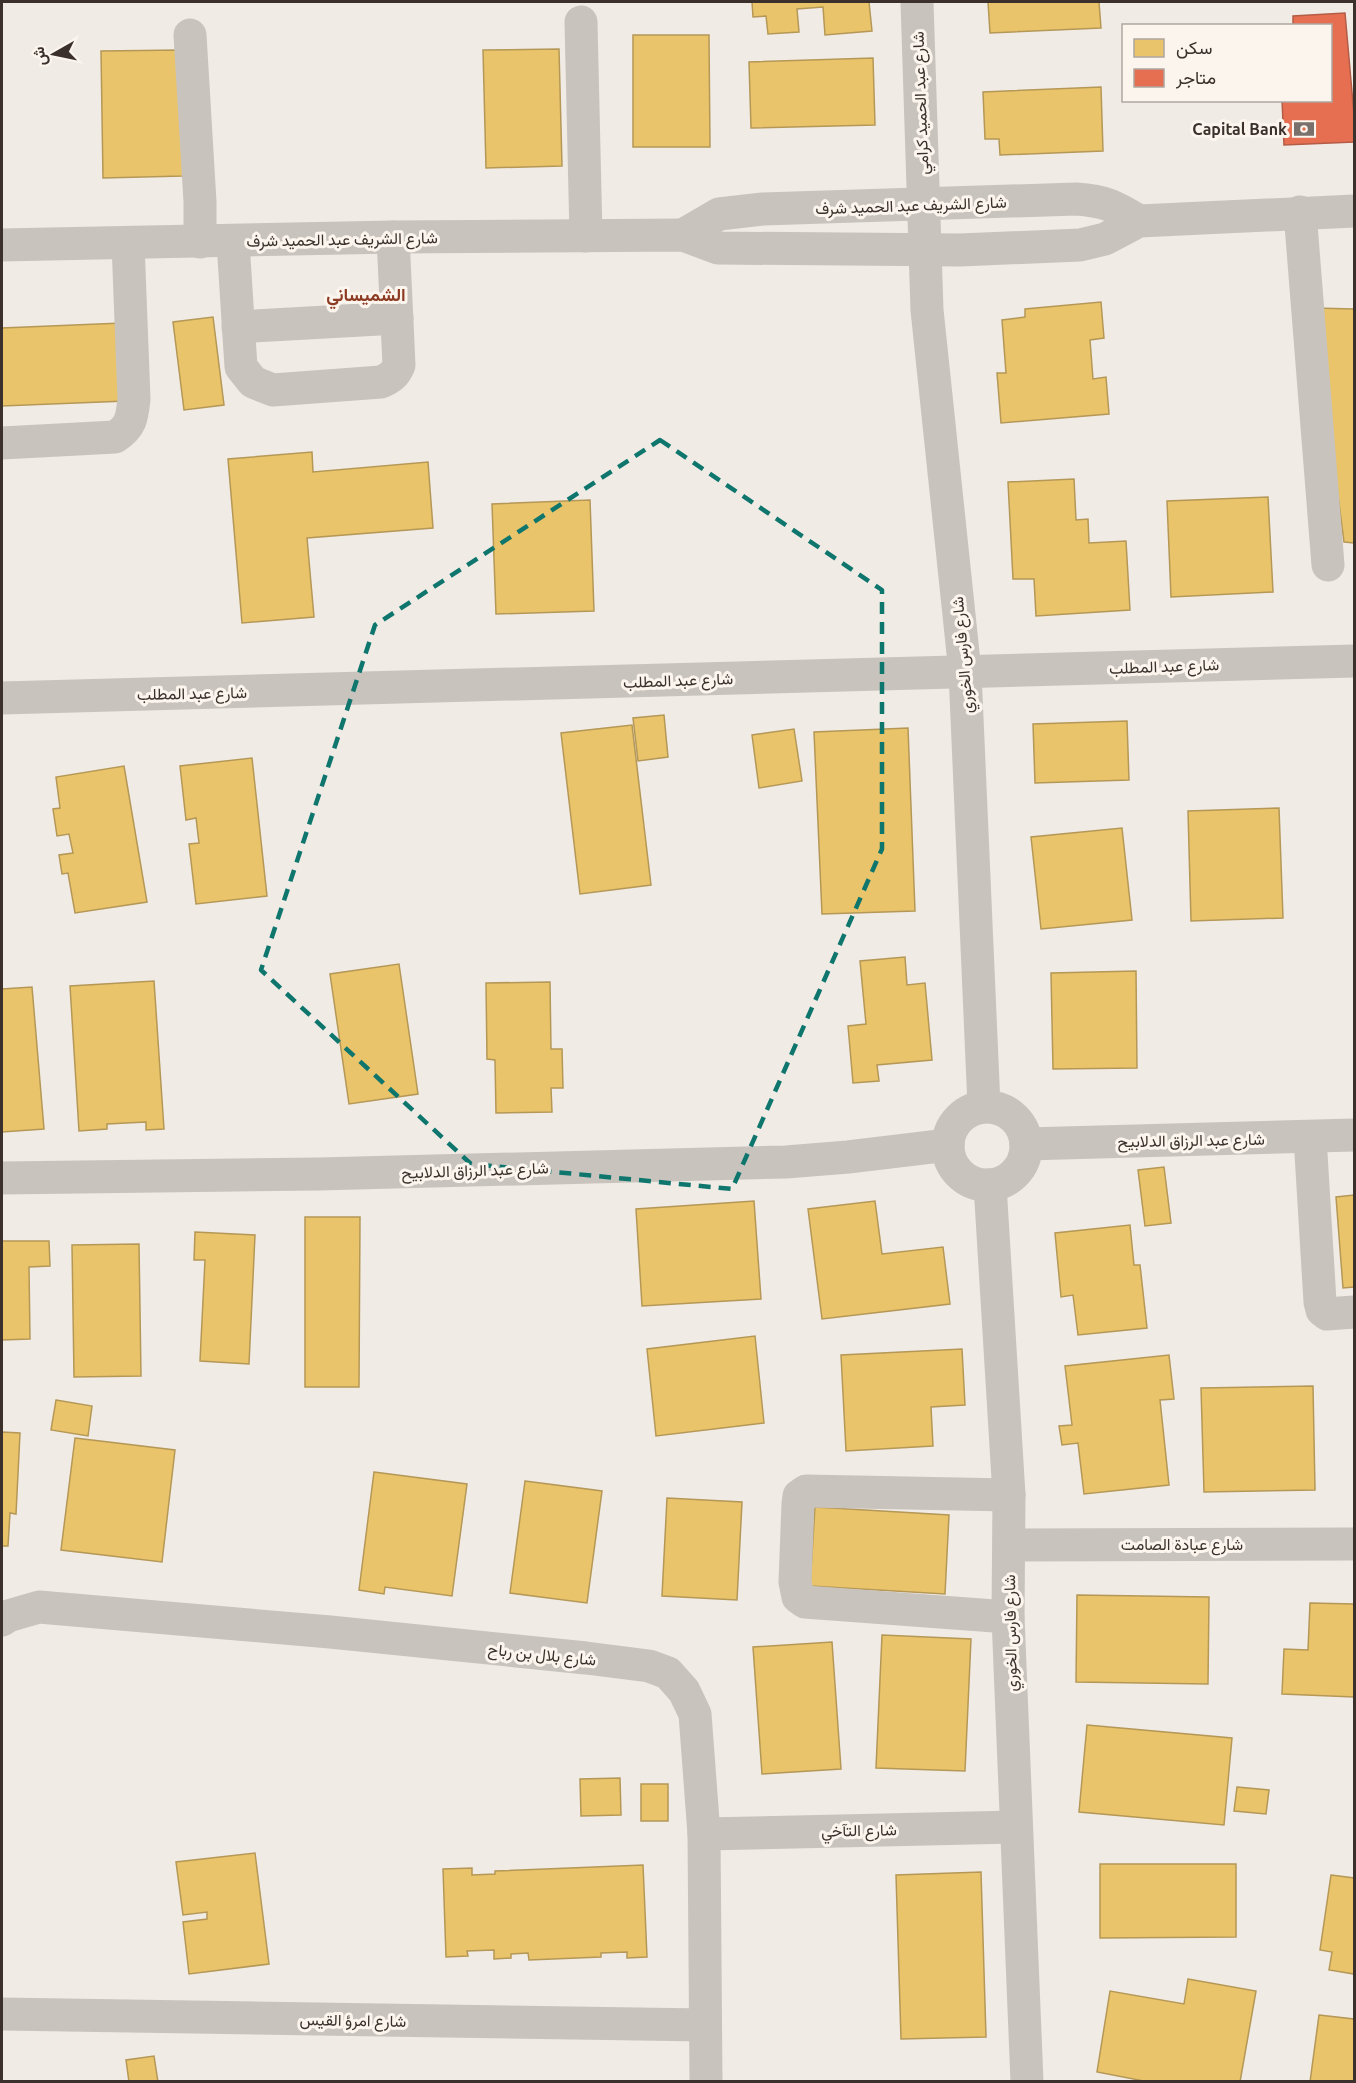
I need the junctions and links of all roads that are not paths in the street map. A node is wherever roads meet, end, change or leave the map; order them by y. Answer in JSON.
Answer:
{"nodes":[{"id":1,"x":917,"y":2,"type":"edge"},
{"id":2,"x":580,"y":22,"type":"dead end"},
{"id":3,"x":190,"y":35,"type":"dead end"},
{"id":4,"x":924,"y":204,"type":"junction"},
{"id":5,"x":1354,"y":211,"type":"edge"},
{"id":6,"x":1300,"y":212,"type":"junction"},
{"id":7,"x":1139,"y":221,"type":"junction"},
{"id":8,"x":683,"y":235,"type":"junction"},
{"id":9,"x":586,"y":236,"type":"junction"},
{"id":10,"x":393,"y":237,"type":"junction"},
{"id":11,"x":200,"y":242,"type":"junction"},
{"id":12,"x":233,"y":242,"type":"junction"},
{"id":13,"x":128,"y":243,"type":"junction"},
{"id":14,"x":2,"y":245,"type":"edge"},
{"id":15,"x":924,"y":249,"type":"junction"},
{"id":16,"x":397,"y":318,"type":"junction"},
{"id":17,"x":238,"y":327,"type":"junction"},
{"id":18,"x":2,"y":443,"type":"edge"},
{"id":19,"x":1328,"y":565,"type":"dead end"},
{"id":20,"x":1354,"y":661,"type":"edge"},
{"id":21,"x":965,"y":672,"type":"junction"},
{"id":22,"x":2,"y":698,"type":"edge"},
{"id":23,"x":984,"y":1106,"type":"junction"},
{"id":24,"x":1354,"y":1135,"type":"edge"},
{"id":25,"x":1310,"y":1137,"type":"junction"},
{"id":26,"x":1026,"y":1144,"type":"junction"},
{"id":27,"x":948,"y":1145,"type":"junction"},
{"id":28,"x":2,"y":1178,"type":"edge"},
{"id":29,"x":990,"y":1185,"type":"junction"},
{"id":30,"x":1354,"y":1312,"type":"edge"},
{"id":31,"x":1009,"y":1495,"type":"junction"},
{"id":32,"x":1354,"y":1544,"type":"edge"},
{"id":33,"x":1010,"y":1545,"type":"junction"},
{"id":34,"x":1008,"y":1617,"type":"junction"},
{"id":35,"x":2,"y":1620,"type":"edge"},
{"id":36,"x":1015,"y":1827,"type":"junction"},
{"id":37,"x":704,"y":1834,"type":"junction"},
{"id":38,"x":2,"y":2014,"type":"edge"},
{"id":39,"x":704,"y":2025,"type":"junction"},
{"id":40,"x":706,"y":2082,"type":"edge"},
{"id":41,"x":1027,"y":2082,"type":"edge"}],
"edges":[{"from":1,"to":4,"type":"street","name":"شارع عبد الحميد كرامي"},
{"from":2,"to":9,"type":"street"},
{"from":3,"to":11,"type":"street"},
{"from":4,"to":7,"type":"street","name":"شارع الشريف عبد الحميد شرف"},
{"from":4,"to":8,"type":"street","name":"شارع الشريف عبد الحميد شرف"},
{"from":4,"to":15,"type":"street","name":"شارع فارس الخوري"},
{"from":5,"to":6,"type":"street","name":"شارع الشريف عبد الحميد شرف"},
{"from":6,"to":7,"type":"street","name":"شارع الشريف عبد الحميد شرف"},
{"from":6,"to":19,"type":"street"},
{"from":7,"to":15,"type":"street","name":"شارع الشريف عبد الحميد شرف"},
{"from":8,"to":9,"type":"street","name":"شارع الشريف عبد الحميد شرف"},
{"from":8,"to":15,"type":"street","name":"شارع الشريف عبد الحميد شرف"},
{"from":9,"to":10,"type":"street","name":"شارع الشريف عبد الحميد شرف"},
{"from":10,"to":12,"type":"street","name":"شارع الشريف عبد الحميد شرف"},
{"from":10,"to":16,"type":"street"},
{"from":11,"to":12,"type":"street","name":"شارع الشريف عبد الحميد شرف"},
{"from":11,"to":13,"type":"street","name":"شارع الشريف عبد الحميد شرف"},
{"from":12,"to":17,"type":"street"},
{"from":13,"to":14,"type":"street","name":"شارع الشريف عبد الحميد شرف"},
{"from":13,"to":18,"type":"street"},
{"from":15,"to":21,"type":"street","name":"شارع فارس الخوري"},
{"from":16,"to":17,"type":"street"},
{"from":16,"to":17,"type":"street"},
{"from":20,"to":21,"type":"street","name":"شارع عبد المطلب"},
{"from":21,"to":22,"type":"street","name":"شارع عبد المطلب"},
{"from":21,"to":23,"type":"street","name":"شارع فارس الخوري"},
{"from":23,"to":26,"type":"street"},
{"from":23,"to":27,"type":"street"},
{"from":24,"to":25,"type":"street","name":"شارع عبد الرزاق الدلابيح"},
{"from":25,"to":26,"type":"street","name":"شارع عبد الرزاق الدلابيح"},
{"from":25,"to":30,"type":"street"},
{"from":26,"to":29,"type":"street"},
{"from":27,"to":28,"type":"street","name":"شارع عبد الرزاق الدلابيح"},
{"from":27,"to":29,"type":"street"},
{"from":29,"to":31,"type":"street","name":"شارع فارس الخوري"},
{"from":31,"to":33,"type":"street","name":"شارع فارس الخوري"},
{"from":31,"to":34,"type":"street"},
{"from":32,"to":33,"type":"street","name":"شارع عبادة الصامت"},
{"from":33,"to":34,"type":"street","name":"شارع فارس الخوري"},
{"from":34,"to":36,"type":"street","name":"شارع فارس الخوري"},
{"from":35,"to":37,"type":"street","name":"شارع بلال بن رباح"},
{"from":36,"to":37,"type":"street","name":"شارع التآخي"},
{"from":36,"to":41,"type":"street","name":"شارع فارس الخوري"},
{"from":37,"to":39,"type":"street","name":"شارع بلال بن رباح"},
{"from":38,"to":39,"type":"street","name":"شارع امرؤ القيس"},
{"from":39,"to":40,"type":"street","name":"شارع بلال بن رباح"}]}
